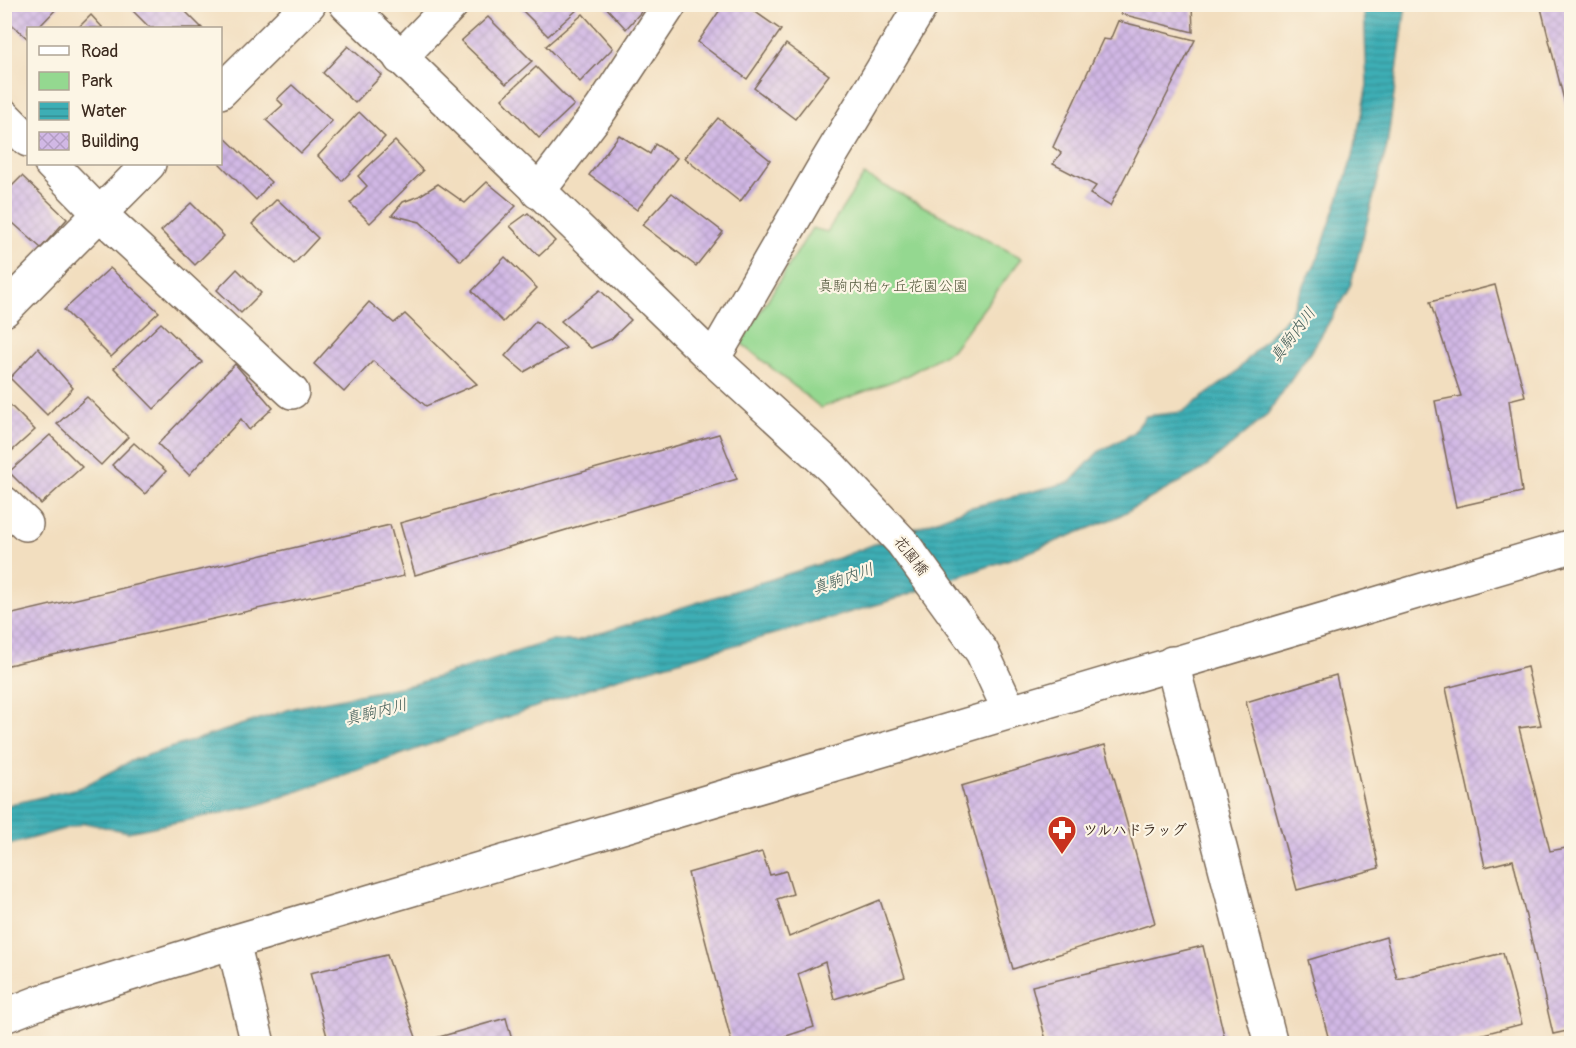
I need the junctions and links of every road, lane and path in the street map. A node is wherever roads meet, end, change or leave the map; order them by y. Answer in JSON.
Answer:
{"nodes":[{"id":1,"x":309,"y":4,"type":"edge"},
{"id":2,"x":346,"y":4,"type":"edge"},
{"id":3,"x":452,"y":4,"type":"edge"},
{"id":4,"x":670,"y":4,"type":"edge"},
{"id":5,"x":922,"y":4,"type":"edge"},
{"id":6,"x":400,"y":58,"type":"junction"},
{"id":7,"x":222,"y":90,"type":"edge"},
{"id":8,"x":4,"y":116,"type":"edge"},
{"id":9,"x":27,"y":139,"type":"edge"},
{"id":10,"x":52,"y":165,"type":"edge"},
{"id":11,"x":148,"y":165,"type":"edge"},
{"id":12,"x":538,"y":192,"type":"junction"},
{"id":13,"x":99,"y":213,"type":"junction"},
{"id":14,"x":4,"y":310,"type":"edge"},
{"id":15,"x":713,"y":358,"type":"junction"},
{"id":16,"x":292,"y":392,"type":"dead end"},
{"id":17,"x":1572,"y":546,"type":"edge"},
{"id":18,"x":1173,"y":663,"type":"junction"},
{"id":19,"x":1010,"y":712,"type":"junction"},
{"id":20,"x":233,"y":942,"type":"junction"},
{"id":21,"x":4,"y":1016,"type":"edge"},
{"id":22,"x":258,"y":1044,"type":"edge"},
{"id":23,"x":1271,"y":1044,"type":"edge"}],
"edges":[{"from":1,"to":7,"type":"street"},
{"from":2,"to":6,"type":"street","name":"花園橋"},
{"from":3,"to":6,"type":"street"},
{"from":4,"to":12,"type":"street"},
{"from":5,"to":15,"type":"street"},
{"from":6,"to":12,"type":"street","name":"花園橋"},
{"from":8,"to":9,"type":"street"},
{"from":10,"to":13,"type":"street"},
{"from":11,"to":13,"type":"street"},
{"from":12,"to":15,"type":"street","name":"花園橋"},
{"from":13,"to":14,"type":"street"},
{"from":13,"to":16,"type":"street"},
{"from":15,"to":19,"type":"street","name":"花園橋"},
{"from":17,"to":18,"type":"street"},
{"from":18,"to":19,"type":"street"},
{"from":18,"to":23,"type":"street"},
{"from":19,"to":20,"type":"street"},
{"from":20,"to":21,"type":"street"},
{"from":20,"to":22,"type":"street"}]}
